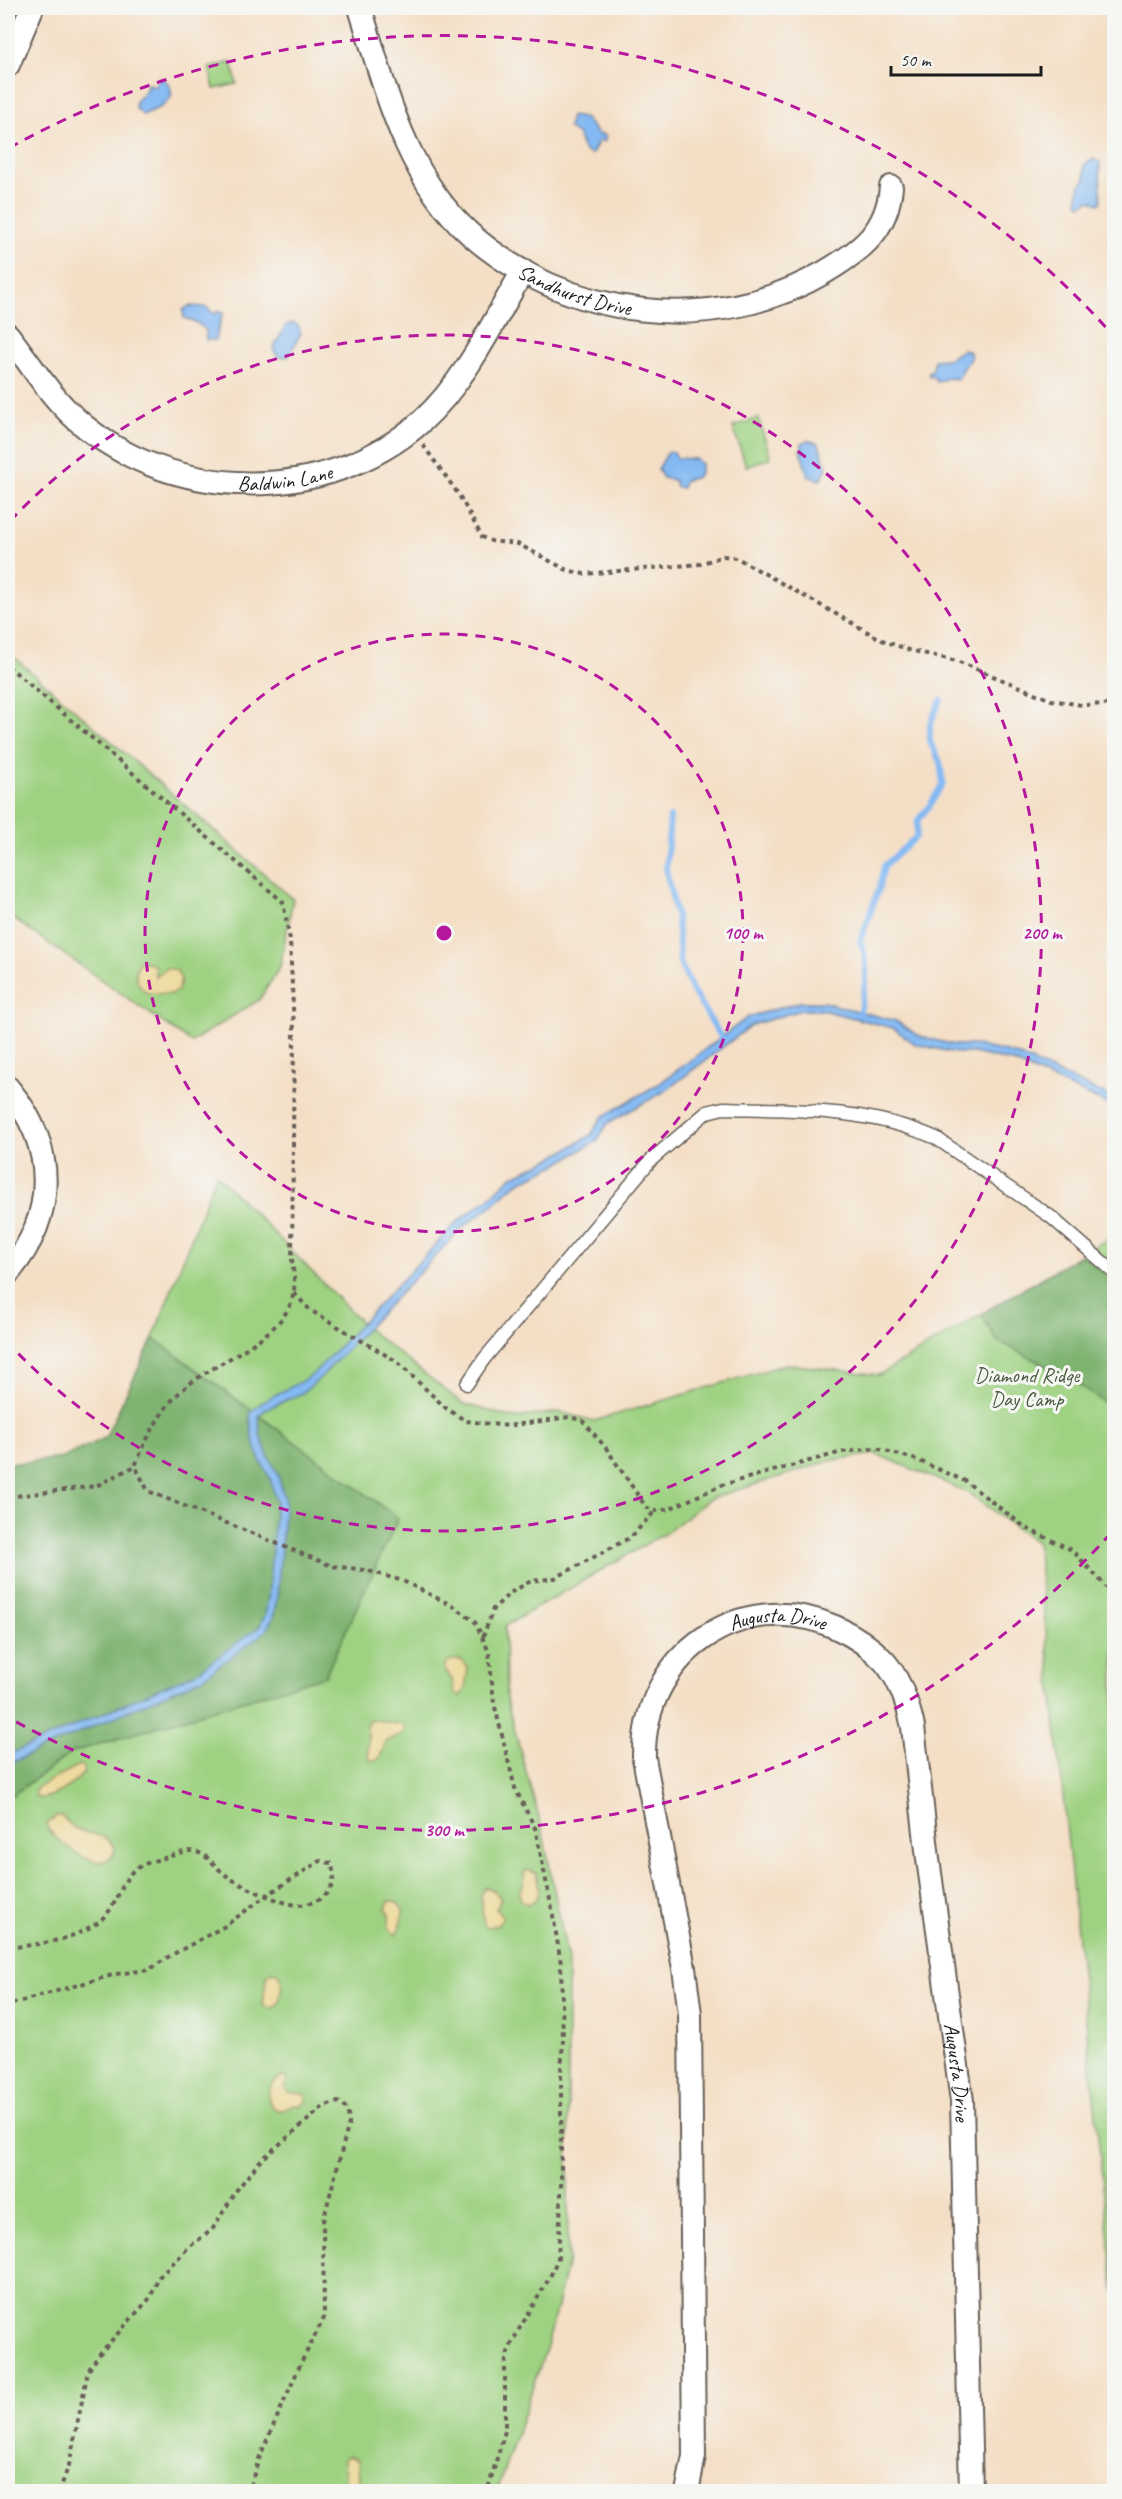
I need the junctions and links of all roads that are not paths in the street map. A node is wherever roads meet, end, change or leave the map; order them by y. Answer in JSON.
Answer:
{"nodes":[{"id":1,"x":32,"y":8,"type":"edge"},
{"id":2,"x":360,"y":8,"type":"edge"},
{"id":3,"x":8,"y":65,"type":"edge"},
{"id":4,"x":891,"y":187,"type":"dead end"},
{"id":5,"x":523,"y":271,"type":"junction"},
{"id":6,"x":8,"y":335,"type":"edge"},
{"id":7,"x":8,"y":1088,"type":"edge"},
{"id":8,"x":1114,"y":1272,"type":"edge"},
{"id":9,"x":8,"y":1273,"type":"edge"},
{"id":10,"x":467,"y":1384,"type":"dead end"},
{"id":11,"x":687,"y":2492,"type":"edge"},
{"id":12,"x":971,"y":2492,"type":"edge"}],
"edges":[{"from":1,"to":3,"type":"street"},
{"from":2,"to":5,"type":"street","name":"Sandhurst Drive"},
{"from":4,"to":5,"type":"street","name":"Sandhurst Drive"},
{"from":5,"to":6,"type":"street","name":"Baldwin Lane"},
{"from":7,"to":9,"type":"street"},
{"from":8,"to":10,"type":"lane"},
{"from":11,"to":12,"type":"street","name":"Augusta Drive"}]}
